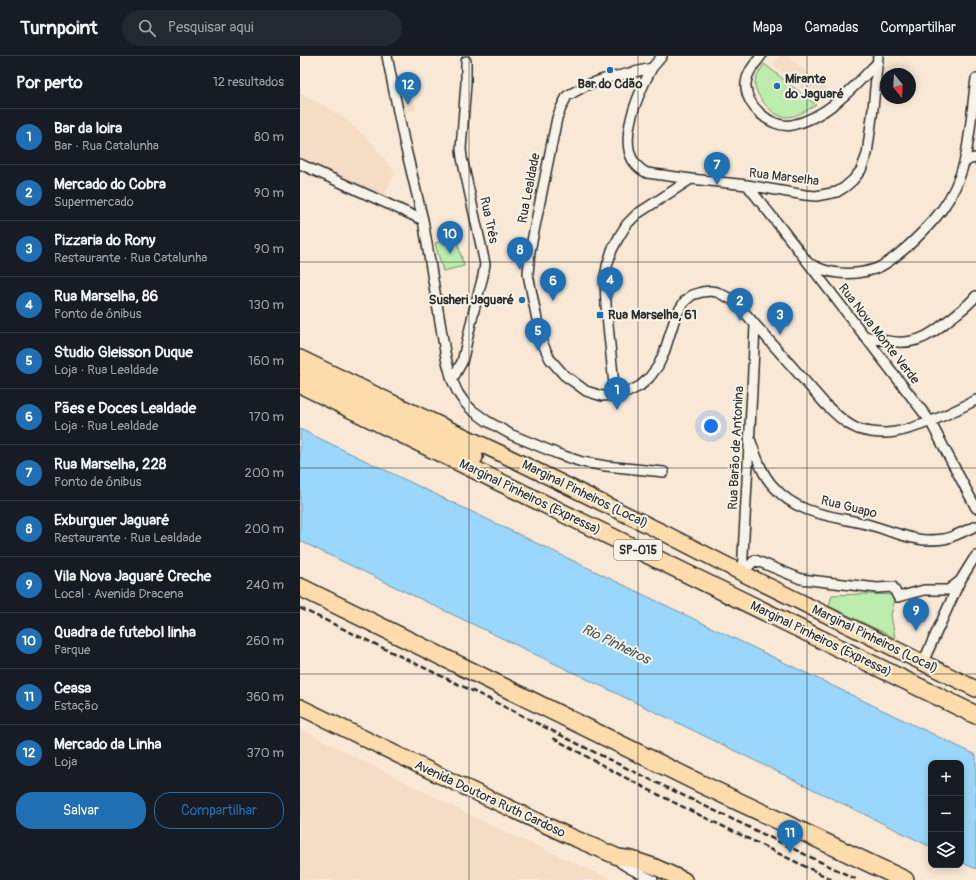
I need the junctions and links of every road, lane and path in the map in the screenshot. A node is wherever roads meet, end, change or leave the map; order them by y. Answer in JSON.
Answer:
{"nodes":[{"id":1,"x":387,"y":56,"type":"edge"},
{"id":2,"x":662,"y":56,"type":"edge"},
{"id":3,"x":761,"y":56,"type":"edge"},
{"id":4,"x":878,"y":59,"type":"edge"},
{"id":5,"x":466,"y":61,"type":"dead end"},
{"id":6,"x":652,"y":68,"type":"junction"},
{"id":7,"x":976,"y":78,"type":"edge"},
{"id":8,"x":972,"y":112,"type":"junction"},
{"id":9,"x":976,"y":132,"type":"edge"},
{"id":10,"x":976,"y":158,"type":"edge"},
{"id":11,"x":964,"y":163,"type":"junction"},
{"id":12,"x":300,"y":164,"type":"edge"},
{"id":13,"x":691,"y":179,"type":"junction"},
{"id":14,"x":746,"y":186,"type":"junction"},
{"id":15,"x":424,"y":220,"type":"junction"},
{"id":16,"x":808,"y":262,"type":"junction"},
{"id":17,"x":976,"y":296,"type":"edge"},
{"id":18,"x":755,"y":325,"type":"junction"},
{"id":19,"x":864,"y":336,"type":"junction"},
{"id":20,"x":300,"y":358,"type":"edge"},
{"id":21,"x":300,"y":366,"type":"edge"},
{"id":22,"x":452,"y":380,"type":"junction"},
{"id":23,"x":300,"y":384,"type":"edge"},
{"id":24,"x":615,"y":395,"type":"junction"},
{"id":25,"x":976,"y":400,"type":"edge"},
{"id":26,"x":930,"y":420,"type":"junction"},
{"id":27,"x":750,"y":439,"type":"junction"},
{"id":28,"x":664,"y":472,"type":"dead end"},
{"id":29,"x":975,"y":505,"type":"edge"},
{"id":30,"x":575,"y":519,"type":"junction"},
{"id":31,"x":976,"y":526,"type":"edge"},
{"id":32,"x":976,"y":556,"type":"edge"},
{"id":33,"x":742,"y":572,"type":"junction"},
{"id":34,"x":960,"y":581,"type":"junction"},
{"id":35,"x":300,"y":587,"type":"edge"},
{"id":36,"x":923,"y":662,"type":"junction"},
{"id":37,"x":976,"y":689,"type":"edge"},
{"id":38,"x":300,"y":707,"type":"edge"},
{"id":39,"x":976,"y":715,"type":"edge"},
{"id":40,"x":653,"y":873,"type":"edge"},
{"id":41,"x":684,"y":880,"type":"edge"},
{"id":42,"x":905,"y":880,"type":"edge"}],
"edges":[{"from":1,"to":15,"type":"street"},
{"from":2,"to":6,"type":"street"},
{"from":3,"to":4,"type":"street"},
{"from":4,"to":14,"type":"street","name":"Rua Marselha"},
{"from":5,"to":22,"type":"street","name":"Rua Três"},
{"from":6,"to":13,"type":"street","name":"Rua Marselha"},
{"from":6,"to":24,"type":"street","name":"Rua Lealdade"},
{"from":7,"to":8,"type":"street"},
{"from":8,"to":9,"type":"street"},
{"from":8,"to":11,"type":"street"},
{"from":10,"to":11,"type":"street"},
{"from":11,"to":16,"type":"street"},
{"from":12,"to":15,"type":"street"},
{"from":13,"to":14,"type":"street","name":"Rua Marselha"},
{"from":13,"to":24,"type":"street"},
{"from":14,"to":16,"type":"street","name":"Rua Nova Monte Verde"},
{"from":15,"to":22,"type":"street"},
{"from":16,"to":19,"type":"street","name":"Rua Nova Monte Verde"},
{"from":17,"to":19,"type":"street"},
{"from":18,"to":24,"type":"street"},
{"from":18,"to":26,"type":"street"},
{"from":18,"to":27,"type":"street","name":"Rua Barão de Antonina"},
{"from":19,"to":26,"type":"street","name":"Rua Nova Monte Verde"},
{"from":20,"to":33,"type":"highway","name":"Marginal Pinheiros (Local)"},
{"from":21,"to":30,"type":"highway"},
{"from":22,"to":28,"type":"street"},
{"from":23,"to":30,"type":"highway","name":"Marginal Pinheiros (Expressa)","number":"SP-015"},
{"from":25,"to":26,"type":"street"},
{"from":26,"to":29,"type":"street","name":"Rua Nova Monte Verde"},
{"from":27,"to":31,"type":"street","name":"Rua Guapo"},
{"from":27,"to":33,"type":"street","name":"Rua Barão de Antonina"},
{"from":30,"to":39,"type":"highway","name":"Marginal Pinheiros (Expressa)","number":"SP-015"},
{"from":32,"to":34,"type":"street"},
{"from":33,"to":34,"type":"street"},
{"from":33,"to":36,"type":"highway","name":"Marginal Pinheiros (Local)"},
{"from":34,"to":36,"type":"street"},
{"from":35,"to":42,"type":"highway"},
{"from":36,"to":37,"type":"highway","name":"Marginal Pinheiros (Local)"},
{"from":38,"to":40,"type":"highway","name":"Avenida Doutora Ruth Cardoso"},
{"from":40,"to":41,"type":"highway","name":"Avenida Doutora Ruth Cardoso"}]}
